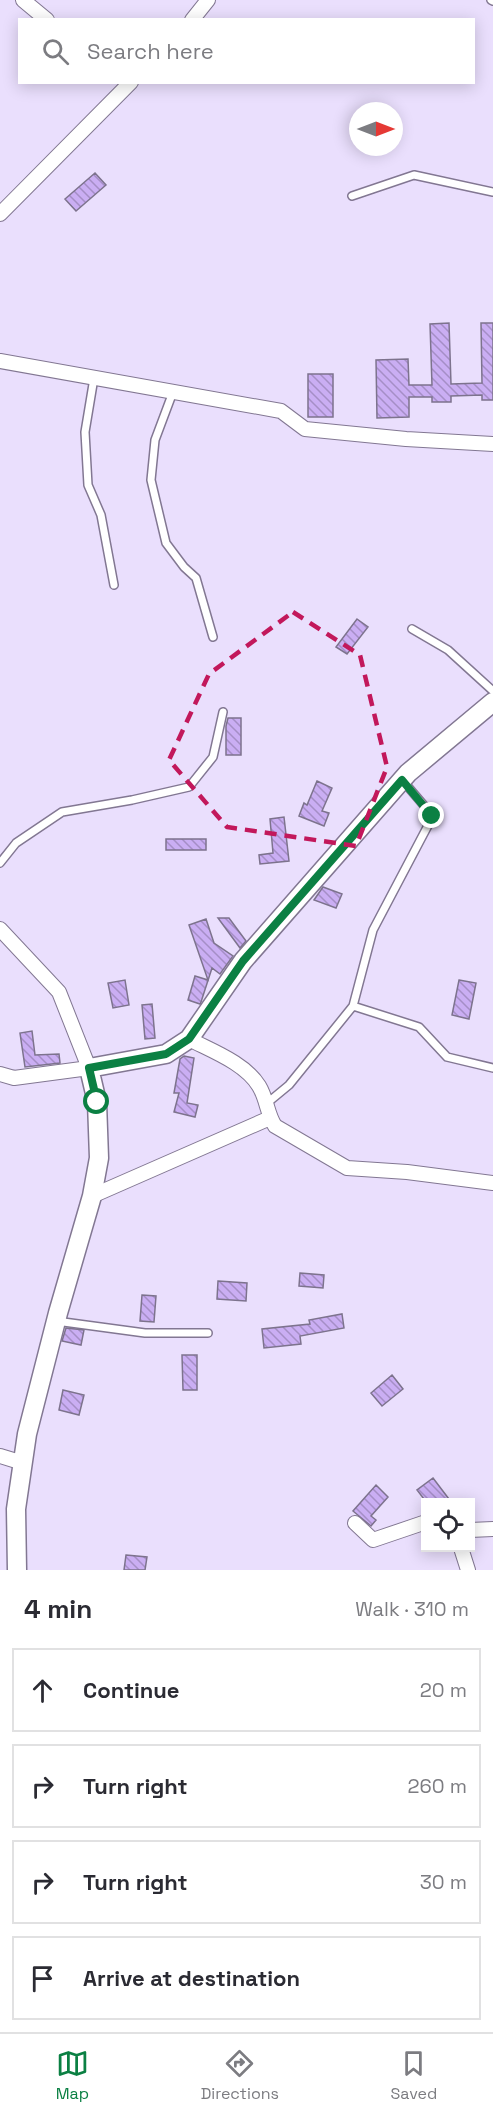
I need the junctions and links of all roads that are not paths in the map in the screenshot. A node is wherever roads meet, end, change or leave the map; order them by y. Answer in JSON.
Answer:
{"nodes":[{"id":1,"x":23,"y":0,"type":"edge"},
{"id":2,"x":208,"y":0,"type":"edge"},
{"id":3,"x":45,"y":18,"type":"edge"},
{"id":4,"x":194,"y":18,"type":"edge"},
{"id":5,"x":127,"y":84,"type":"edge"},
{"id":6,"x":493,"y":192,"type":"edge"},
{"id":7,"x":352,"y":196,"type":"dead end"},
{"id":8,"x":0,"y":214,"type":"edge"},
{"id":9,"x":0,"y":361,"type":"edge"},
{"id":10,"x":94,"y":378,"type":"junction"},
{"id":11,"x":173,"y":392,"type":"junction"},
{"id":12,"x":493,"y":444,"type":"edge"},
{"id":13,"x":114,"y":585,"type":"dead end"},
{"id":14,"x":412,"y":629,"type":"dead end"},
{"id":15,"x":213,"y":637,"type":"dead end"},
{"id":16,"x":493,"y":692,"type":"edge"},
{"id":17,"x":493,"y":702,"type":"edge"},
{"id":18,"x":223,"y":712,"type":"dead end"},
{"id":19,"x":402,"y":780,"type":"junction"},
{"id":20,"x":0,"y":863,"type":"edge"},
{"id":21,"x":0,"y":928,"type":"edge"},
{"id":22,"x":353,"y":1006,"type":"junction"},
{"id":23,"x":189,"y":1039,"type":"junction"},
{"id":24,"x":89,"y":1068,"type":"junction"},
{"id":25,"x":493,"y":1068,"type":"edge"},
{"id":26,"x":0,"y":1074,"type":"edge"},
{"id":27,"x":268,"y":1111,"type":"junction"},
{"id":28,"x":493,"y":1182,"type":"edge"},
{"id":29,"x":92,"y":1197,"type":"junction"},
{"id":30,"x":56,"y":1321,"type":"junction"},
{"id":31,"x":208,"y":1333,"type":"dead end"},
{"id":32,"x":0,"y":1456,"type":"edge"},
{"id":33,"x":23,"y":1463,"type":"junction"},
{"id":34,"x":355,"y":1523,"type":"dead end"},
{"id":35,"x":421,"y":1524,"type":"edge"},
{"id":36,"x":493,"y":1529,"type":"edge"},
{"id":37,"x":475,"y":1530,"type":"edge"},
{"id":38,"x":462,"y":1552,"type":"edge"},
{"id":39,"x":17,"y":1570,"type":"edge"},
{"id":40,"x":468,"y":1570,"type":"edge"}],
"edges":[{"from":1,"to":3,"type":"street"},
{"from":2,"to":4,"type":"street"},
{"from":5,"to":8,"type":"street"},
{"from":6,"to":7,"type":"lane"},
{"from":9,"to":10,"type":"street"},
{"from":10,"to":11,"type":"street"},
{"from":10,"to":13,"type":"lane"},
{"from":11,"to":12,"type":"street"},
{"from":11,"to":15,"type":"lane"},
{"from":14,"to":16,"type":"lane"},
{"from":17,"to":19,"type":"street"},
{"from":18,"to":20,"type":"lane"},
{"from":19,"to":22,"type":"lane"},
{"from":19,"to":23,"type":"street"},
{"from":21,"to":24,"type":"street"},
{"from":22,"to":25,"type":"lane"},
{"from":22,"to":27,"type":"lane"},
{"from":23,"to":24,"type":"street"},
{"from":23,"to":27,"type":"street"},
{"from":24,"to":26,"type":"street"},
{"from":24,"to":29,"type":"street"},
{"from":27,"to":28,"type":"street"},
{"from":27,"to":29,"type":"street"},
{"from":29,"to":30,"type":"street"},
{"from":30,"to":31,"type":"lane"},
{"from":30,"to":33,"type":"street"},
{"from":32,"to":33,"type":"street"},
{"from":33,"to":39,"type":"street"},
{"from":34,"to":35,"type":"street"},
{"from":36,"to":37,"type":"street"},
{"from":38,"to":40,"type":"street"}]}
